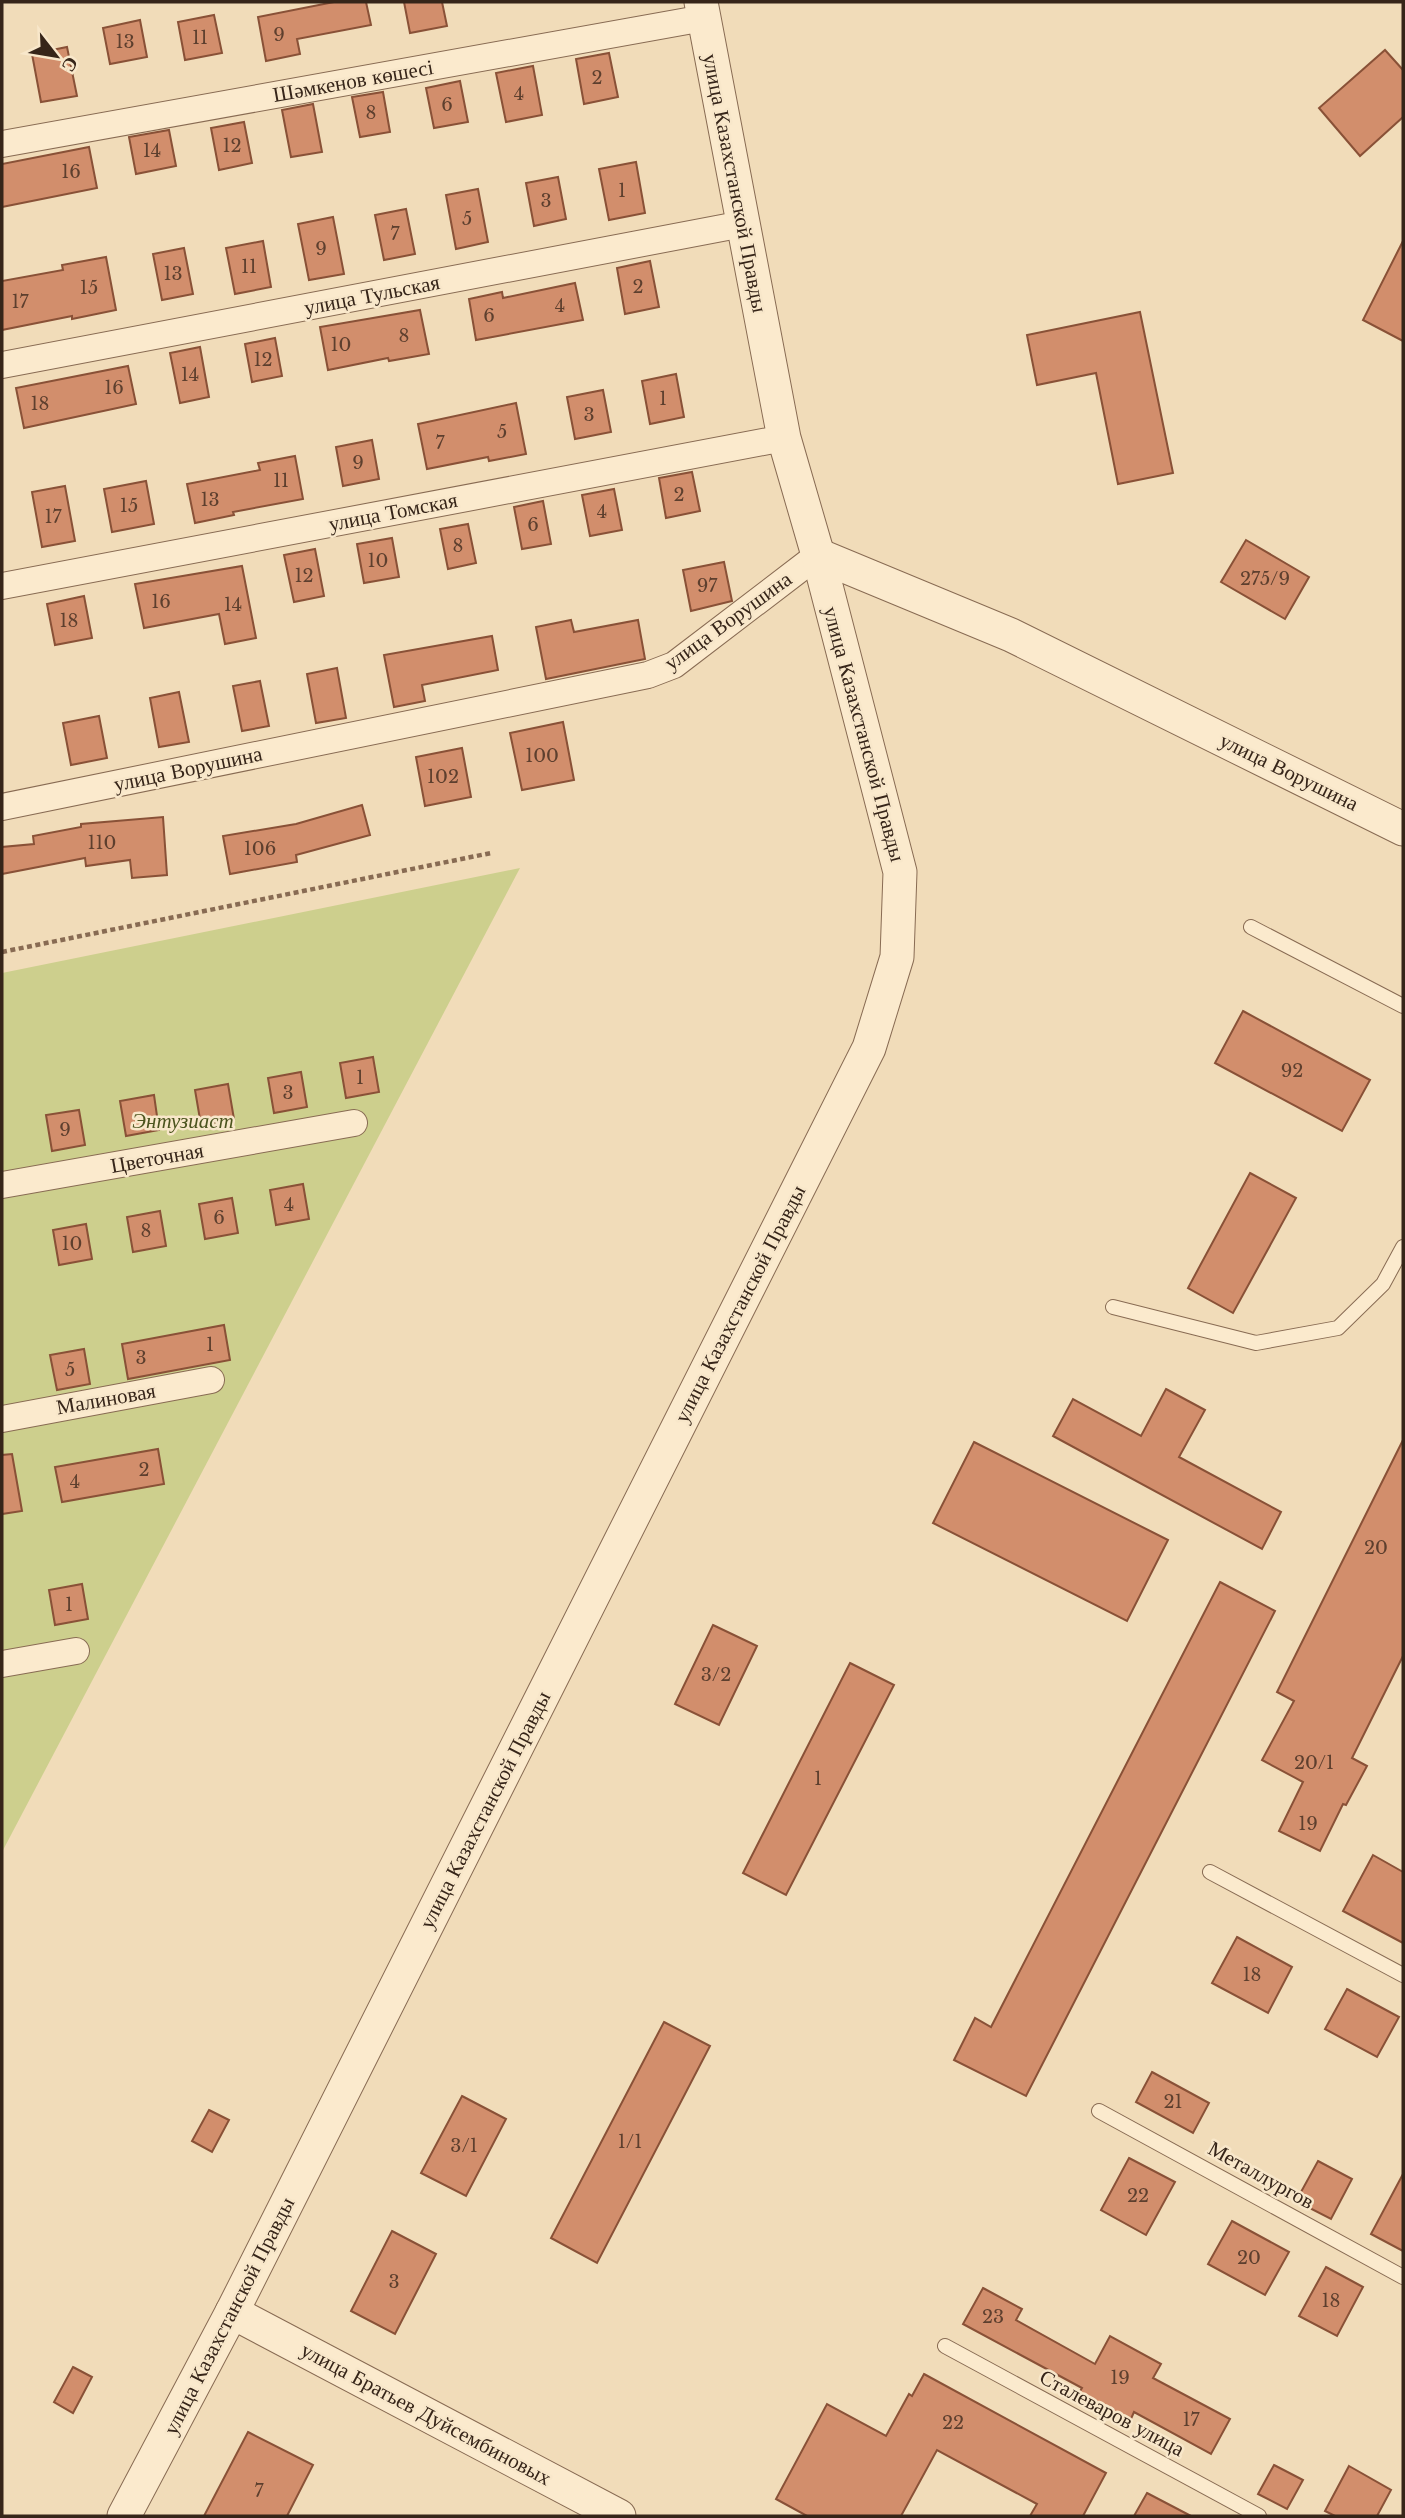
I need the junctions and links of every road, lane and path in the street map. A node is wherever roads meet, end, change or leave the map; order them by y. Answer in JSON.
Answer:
{"nodes":[{"id":1,"x":702,"y":10,"type":"edge"},
{"id":2,"x":2,"y":144,"type":"edge"},
{"id":3,"x":743,"y":224,"type":"junction"},
{"id":4,"x":2,"y":365,"type":"edge"},
{"id":5,"x":784,"y":438,"type":"junction"},
{"id":6,"x":818,"y":555,"type":"junction"},
{"id":7,"x":2,"y":586,"type":"edge"},
{"id":8,"x":2,"y":807,"type":"edge"},
{"id":9,"x":1403,"y":829,"type":"edge"},
{"id":10,"x":491,"y":853,"type":"dead end"},
{"id":11,"x":1251,"y":927,"type":"dead end"},
{"id":12,"x":2,"y":952,"type":"edge"},
{"id":13,"x":1403,"y":1006,"type":"edge"},
{"id":14,"x":354,"y":1124,"type":"dead end"},
{"id":15,"x":2,"y":1185,"type":"edge"},
{"id":16,"x":1403,"y":1247,"type":"edge"},
{"id":17,"x":1113,"y":1307,"type":"dead end"},
{"id":18,"x":211,"y":1380,"type":"dead end"},
{"id":19,"x":2,"y":1419,"type":"edge"},
{"id":20,"x":76,"y":1651,"type":"dead end"},
{"id":21,"x":2,"y":1664,"type":"edge"},
{"id":22,"x":1210,"y":1872,"type":"dead end"},
{"id":23,"x":1403,"y":1975,"type":"edge"},
{"id":24,"x":1099,"y":2111,"type":"dead end"},
{"id":25,"x":1403,"y":2277,"type":"edge"},
{"id":26,"x":232,"y":2312,"type":"junction"},
{"id":27,"x":945,"y":2346,"type":"dead end"},
{"id":28,"x":124,"y":2516,"type":"edge"},
{"id":29,"x":619,"y":2516,"type":"edge"},
{"id":30,"x":1259,"y":2516,"type":"edge"}],
"edges":[{"from":1,"to":2,"type":"street","name":"Шәмкенов көшесі"},
{"from":1,"to":3,"type":"street","name":"улица Казахстанской Правды"},
{"from":3,"to":4,"type":"street","name":"улица Тульская"},
{"from":3,"to":5,"type":"street","name":"улица Казахстанской Правды"},
{"from":5,"to":6,"type":"street","name":"улица Казахстанской Правды"},
{"from":5,"to":7,"type":"street","name":"улица Томская"},
{"from":6,"to":8,"type":"street","name":"улица Ворушина"},
{"from":6,"to":9,"type":"street","name":"улица Ворушина"},
{"from":6,"to":26,"type":"street","name":"улица Казахстанской Правды"},
{"from":10,"to":12,"type":"path"},
{"from":11,"to":13,"type":"lane"},
{"from":14,"to":15,"type":"street","name":"Цветочная"},
{"from":16,"to":17,"type":"lane"},
{"from":18,"to":19,"type":"street","name":"Малиновая"},
{"from":20,"to":21,"type":"street"},
{"from":22,"to":23,"type":"lane"},
{"from":24,"to":25,"type":"lane","name":"Металлургов"},
{"from":26,"to":28,"type":"street","name":"улица Казахстанской Правды"},
{"from":26,"to":29,"type":"street","name":"улица Братьев Дуйсембиновых"},
{"from":27,"to":30,"type":"lane","name":"Сталеваров улица"}]}
